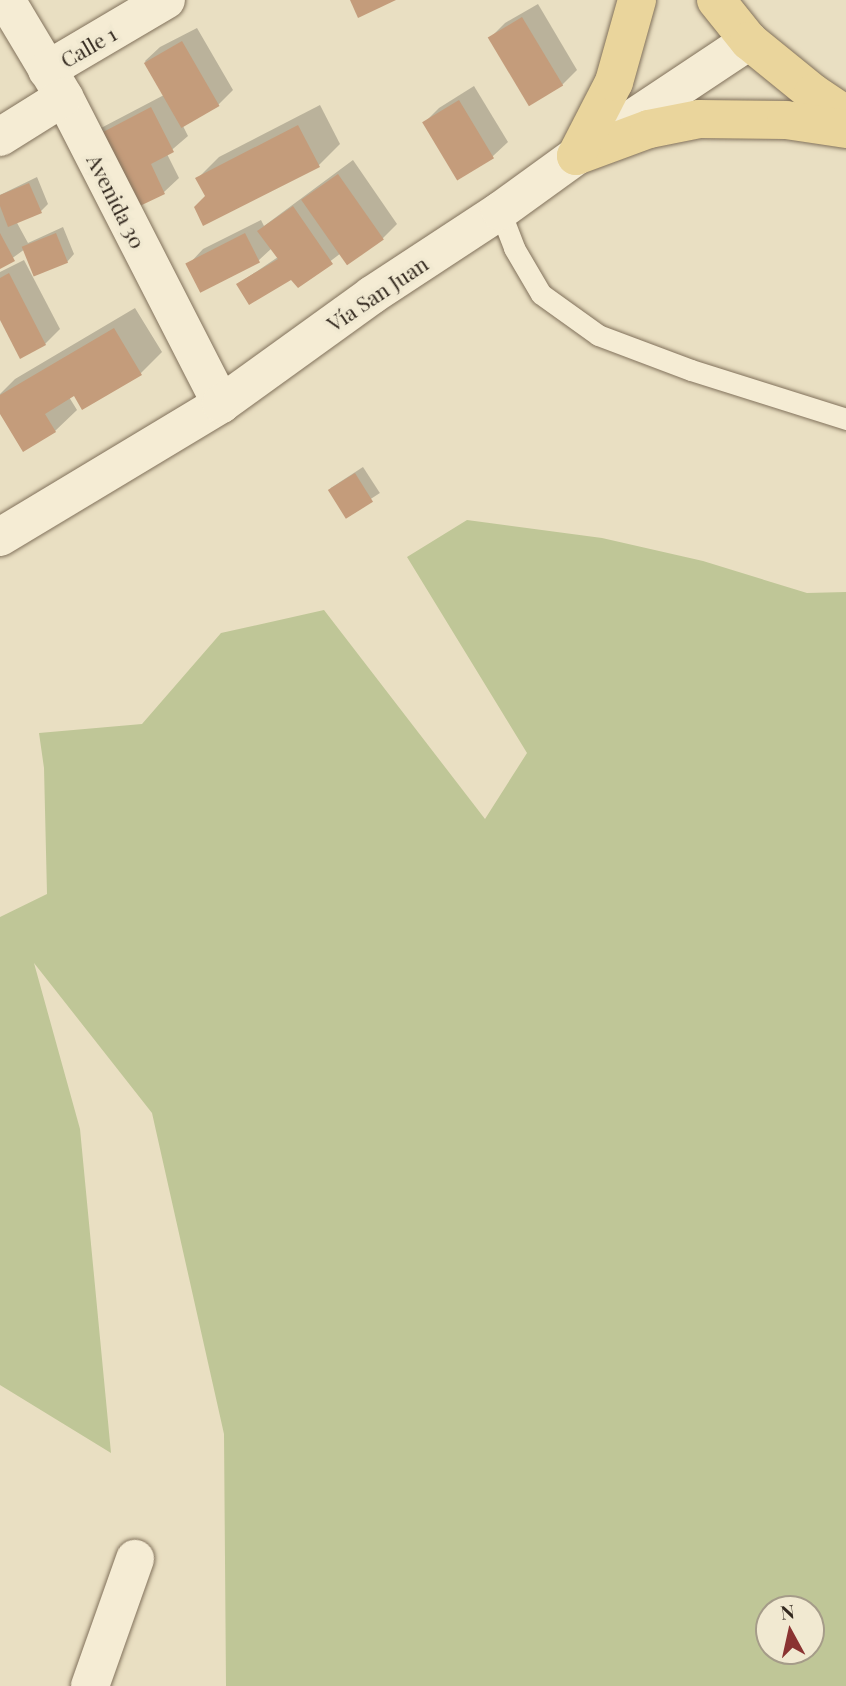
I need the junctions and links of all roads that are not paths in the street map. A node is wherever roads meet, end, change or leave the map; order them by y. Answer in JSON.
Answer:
{"nodes":[{"id":1,"x":6,"y":0,"type":"edge"},
{"id":2,"x":166,"y":0,"type":"edge"},
{"id":3,"x":637,"y":0,"type":"edge"},
{"id":4,"x":716,"y":0,"type":"edge"},
{"id":5,"x":749,"y":41,"type":"junction"},
{"id":6,"x":55,"y":83,"type":"junction"},
{"id":7,"x":846,"y":115,"type":"edge"},
{"id":8,"x":846,"y":129,"type":"edge"},
{"id":9,"x":0,"y":138,"type":"edge"},
{"id":10,"x":576,"y":156,"type":"junction"},
{"id":11,"x":500,"y":211,"type":"junction"},
{"id":12,"x":221,"y":404,"type":"junction"},
{"id":13,"x":846,"y":419,"type":"edge"},
{"id":14,"x":0,"y":537,"type":"edge"},
{"id":15,"x":135,"y":1559,"type":"dead end"},
{"id":16,"x":90,"y":1686,"type":"edge"}],
"edges":[{"from":1,"to":6,"type":"street","name":"Avenida 30"},
{"from":2,"to":6,"type":"street","name":"Calle 1"},
{"from":3,"to":10,"type":"main road"},
{"from":4,"to":5,"type":"main road"},
{"from":5,"to":7,"type":"main road"},
{"from":5,"to":10,"type":"street","name":"Vía San Juan"},
{"from":6,"to":9,"type":"street","name":"Calle 1"},
{"from":6,"to":12,"type":"street","name":"Avenida 30"},
{"from":8,"to":10,"type":"main road"},
{"from":10,"to":11,"type":"street","name":"Vía San Juan"},
{"from":11,"to":12,"type":"street","name":"Vía San Juan"},
{"from":11,"to":13,"type":"lane"},
{"from":12,"to":14,"type":"street","name":"Vía San Juan"},
{"from":15,"to":16,"type":"street"}]}
